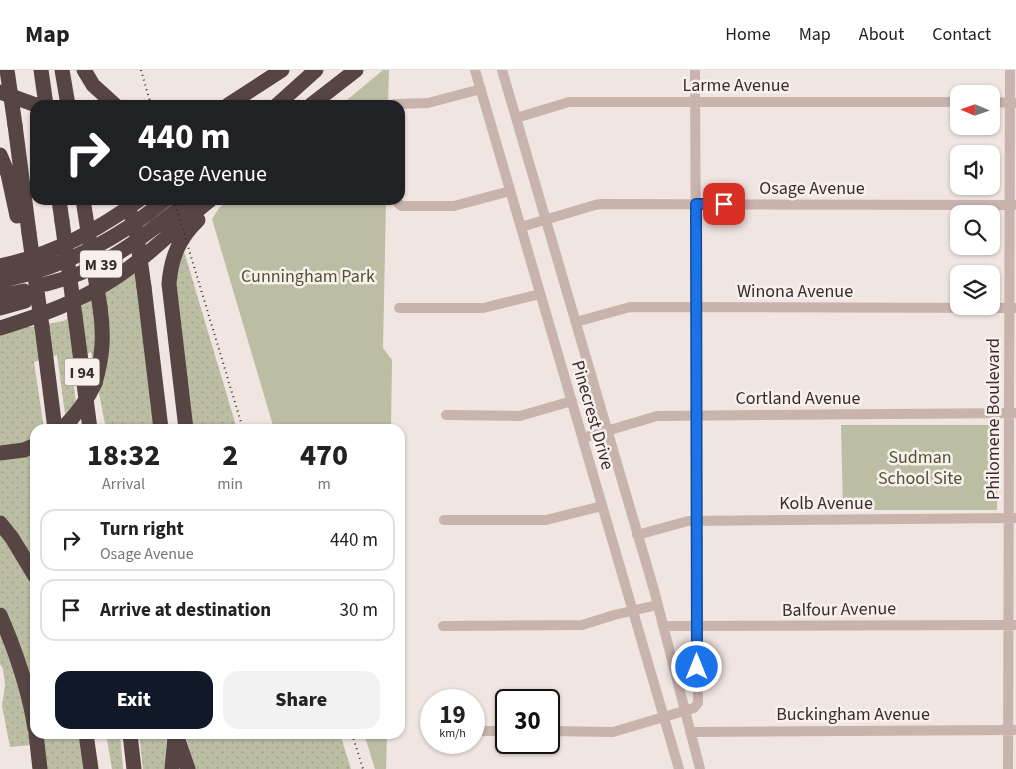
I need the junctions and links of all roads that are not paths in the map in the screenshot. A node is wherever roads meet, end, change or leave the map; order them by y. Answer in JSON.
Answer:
{"nodes":[{"id":1,"x":7,"y":70,"type":"edge"},
{"id":2,"x":41,"y":70,"type":"edge"},
{"id":3,"x":84,"y":70,"type":"edge"},
{"id":4,"x":282,"y":70,"type":"edge"},
{"id":5,"x":286,"y":70,"type":"edge"},
{"id":6,"x":316,"y":70,"type":"edge"},
{"id":7,"x":356,"y":70,"type":"edge"},
{"id":8,"x":366,"y":70,"type":"edge"},
{"id":9,"x":475,"y":70,"type":"edge"},
{"id":10,"x":502,"y":70,"type":"edge"},
{"id":11,"x":695,"y":70,"type":"edge"},
{"id":12,"x":1010,"y":70,"type":"edge"},
{"id":13,"x":63,"y":74,"type":"edge"},
{"id":14,"x":481,"y":89,"type":"junction"},
{"id":15,"x":0,"y":92,"type":"edge"},
{"id":16,"x":45,"y":100,"type":"edge"},
{"id":17,"x":67,"y":100,"type":"edge"},
{"id":18,"x":110,"y":100,"type":"edge"},
{"id":19,"x":236,"y":100,"type":"edge"},
{"id":20,"x":253,"y":100,"type":"edge"},
{"id":21,"x":283,"y":100,"type":"edge"},
{"id":22,"x":317,"y":100,"type":"edge"},
{"id":23,"x":330,"y":100,"type":"edge"},
{"id":24,"x":695,"y":101,"type":"junction"},
{"id":25,"x":30,"y":102,"type":"edge"},
{"id":26,"x":950,"y":102,"type":"edge"},
{"id":27,"x":1000,"y":102,"type":"edge"},
{"id":28,"x":1013,"y":102,"type":"edge"},
{"id":29,"x":405,"y":104,"type":"edge"},
{"id":30,"x":516,"y":118,"type":"junction"},
{"id":31,"x":0,"y":155,"type":"edge"},
{"id":32,"x":510,"y":191,"type":"junction"},
{"id":33,"x":696,"y":204,"type":"junction"},
{"id":34,"x":60,"y":205,"type":"edge"},
{"id":35,"x":84,"y":205,"type":"edge"},
{"id":36,"x":128,"y":205,"type":"edge"},
{"id":37,"x":132,"y":205,"type":"edge"},
{"id":38,"x":159,"y":205,"type":"edge"},
{"id":39,"x":184,"y":205,"type":"edge"},
{"id":40,"x":204,"y":205,"type":"edge"},
{"id":41,"x":215,"y":205,"type":"edge"},
{"id":42,"x":400,"y":205,"type":"edge"},
{"id":43,"x":1013,"y":206,"type":"edge"},
{"id":44,"x":546,"y":220,"type":"junction"},
{"id":45,"x":521,"y":227,"type":"junction"},
{"id":46,"x":95,"y":229,"type":"junction"},
{"id":47,"x":25,"y":234,"type":"junction"},
{"id":48,"x":0,"y":261,"type":"edge"},
{"id":49,"x":0,"y":266,"type":"edge"},
{"id":50,"x":0,"y":281,"type":"edge"},
{"id":51,"x":36,"y":294,"type":"junction"},
{"id":52,"x":540,"y":294,"type":"junction"},
{"id":53,"x":0,"y":296,"type":"edge"},
{"id":54,"x":696,"y":307,"type":"junction"},
{"id":55,"x":0,"y":308,"type":"edge"},
{"id":56,"x":399,"y":308,"type":"dead end"},
{"id":57,"x":1013,"y":308,"type":"edge"},
{"id":58,"x":576,"y":322,"type":"junction"},
{"id":59,"x":0,"y":328,"type":"edge"},
{"id":60,"x":572,"y":401,"type":"junction"},
{"id":61,"x":1012,"y":413,"type":"edge"},
{"id":62,"x":446,"y":415,"type":"dead end"},
{"id":63,"x":696,"y":415,"type":"junction"},
{"id":64,"x":54,"y":424,"type":"edge"},
{"id":65,"x":67,"y":424,"type":"edge"},
{"id":66,"x":90,"y":424,"type":"edge"},
{"id":67,"x":160,"y":424,"type":"edge"},
{"id":68,"x":185,"y":424,"type":"edge"},
{"id":69,"x":607,"y":430,"type":"junction"},
{"id":70,"x":583,"y":438,"type":"junction"},
{"id":71,"x":30,"y":447,"type":"edge"},
{"id":72,"x":0,"y":453,"type":"edge"},
{"id":73,"x":602,"y":506,"type":"junction"},
{"id":74,"x":1012,"y":518,"type":"edge"},
{"id":75,"x":444,"y":520,"type":"dead end"},
{"id":76,"x":697,"y":520,"type":"junction"},
{"id":77,"x":0,"y":522,"type":"edge"},
{"id":78,"x":637,"y":535,"type":"junction"},
{"id":79,"x":30,"y":568,"type":"edge"},
{"id":80,"x":658,"y":605,"type":"junction"},
{"id":81,"x":633,"y":610,"type":"junction"},
{"id":82,"x":0,"y":615,"type":"edge"},
{"id":83,"x":1012,"y":624,"type":"edge"},
{"id":84,"x":443,"y":626,"type":"dead end"},
{"id":85,"x":663,"y":626,"type":"junction"},
{"id":86,"x":697,"y":626,"type":"junction"},
{"id":87,"x":30,"y":704,"type":"edge"},
{"id":88,"x":685,"y":711,"type":"junction"},
{"id":89,"x":664,"y":717,"type":"junction"},
{"id":90,"x":1012,"y":730,"type":"edge"},
{"id":91,"x":560,"y":732,"type":"edge"},
{"id":92,"x":690,"y":732,"type":"junction"},
{"id":93,"x":37,"y":739,"type":"edge"},
{"id":94,"x":87,"y":739,"type":"edge"},
{"id":95,"x":97,"y":739,"type":"edge"},
{"id":96,"x":131,"y":739,"type":"edge"},
{"id":97,"x":175,"y":739,"type":"edge"},
{"id":98,"x":177,"y":739,"type":"edge"},
{"id":99,"x":40,"y":769,"type":"edge"},
{"id":100,"x":90,"y":769,"type":"edge"},
{"id":101,"x":100,"y":769,"type":"edge"},
{"id":102,"x":134,"y":769,"type":"edge"},
{"id":103,"x":172,"y":769,"type":"edge"},
{"id":104,"x":188,"y":769,"type":"edge"},
{"id":105,"x":679,"y":769,"type":"edge"},
{"id":106,"x":700,"y":769,"type":"edge"},
{"id":107,"x":1008,"y":769,"type":"edge"}],
"edges":[{"from":1,"to":47,"type":"highway","number":"I 94","bridge":true},
{"from":2,"to":16,"type":"highway"},
{"from":3,"to":18,"type":"highway"},
{"from":4,"to":19,"type":"highway"},
{"from":5,"to":20,"type":"highway"},
{"from":6,"to":21,"type":"highway"},
{"from":7,"to":22,"type":"highway"},
{"from":8,"to":23,"type":"highway"},
{"from":9,"to":14,"type":"street","name":"Pinecrest Drive"},
{"from":10,"to":30,"type":"street","name":"Pinecrest Drive"},
{"from":11,"to":24,"type":"street"},
{"from":12,"to":28,"type":"street","name":"Philomene Boulevard"},
{"from":13,"to":17,"type":"highway"},
{"from":14,"to":29,"type":"street"},
{"from":14,"to":32,"type":"street","name":"Pinecrest Drive"},
{"from":15,"to":25,"type":"highway"},
{"from":24,"to":26,"type":"street","name":"Larme Avenue"},
{"from":24,"to":30,"type":"street","name":"Larme Avenue"},
{"from":24,"to":33,"type":"street"},
{"from":27,"to":28,"type":"street"},
{"from":28,"to":43,"type":"street","name":"Philomene Boulevard"},
{"from":30,"to":44,"type":"street","name":"Pinecrest Drive"},
{"from":31,"to":47,"type":"highway"},
{"from":32,"to":42,"type":"street"},
{"from":32,"to":45,"type":"street","name":"Pinecrest Drive"},
{"from":33,"to":43,"type":"street","name":"Osage Avenue"},
{"from":33,"to":44,"type":"street","name":"Osage Avenue"},
{"from":33,"to":54,"type":"street"},
{"from":34,"to":66,"type":"highway","number":"I 94","bridge":true},
{"from":35,"to":65,"type":"highway","bridge":true},
{"from":36,"to":67,"type":"highway","bridge":true},
{"from":37,"to":46,"type":"highway"},
{"from":38,"to":50,"type":"highway","number":"M 39"},
{"from":39,"to":51,"type":"highway","number":"M 39"},
{"from":40,"to":59,"type":"highway"},
{"from":41,"to":68,"type":"highway"},
{"from":43,"to":57,"type":"street","name":"Philomene Boulevard"},
{"from":44,"to":45,"type":"street","name":"Osage Avenue"},
{"from":44,"to":58,"type":"street","name":"Pinecrest Drive"},
{"from":45,"to":52,"type":"street","name":"Pinecrest Drive"},
{"from":46,"to":48,"type":"highway"},
{"from":46,"to":49,"type":"highway"},
{"from":47,"to":51,"type":"highway","number":"I 94","bridge":true},
{"from":51,"to":53,"type":"highway"},
{"from":51,"to":55,"type":"highway"},
{"from":51,"to":64,"type":"highway","number":"I 94","bridge":true},
{"from":52,"to":56,"type":"street"},
{"from":52,"to":60,"type":"street","name":"Pinecrest Drive"},
{"from":54,"to":57,"type":"street","name":"Winona Avenue"},
{"from":54,"to":58,"type":"street","name":"Winona Avenue"},
{"from":54,"to":63,"type":"street"},
{"from":57,"to":61,"type":"street","name":"Philomene Boulevard"},
{"from":58,"to":69,"type":"street","name":"Pinecrest Drive"},
{"from":60,"to":62,"type":"street"},
{"from":60,"to":70,"type":"street","name":"Pinecrest Drive"},
{"from":61,"to":63,"type":"street","name":"Cortland Avenue"},
{"from":61,"to":74,"type":"street","name":"Philomene Boulevard"},
{"from":63,"to":69,"type":"street","name":"Cortland Avenue"},
{"from":63,"to":76,"type":"street"},
{"from":69,"to":70,"type":"street","name":"Cortland Avenue"},
{"from":69,"to":78,"type":"street","name":"Pinecrest Drive"},
{"from":70,"to":73,"type":"street","name":"Pinecrest Drive"},
{"from":71,"to":72,"type":"highway"},
{"from":73,"to":75,"type":"street"},
{"from":73,"to":81,"type":"street","name":"Pinecrest Drive"},
{"from":74,"to":76,"type":"street","name":"Kolb Avenue"},
{"from":74,"to":83,"type":"street","name":"Philomene Boulevard"},
{"from":76,"to":78,"type":"street","name":"Kolb Avenue"},
{"from":76,"to":86,"type":"street"},
{"from":77,"to":79,"type":"highway"},
{"from":78,"to":80,"type":"street","name":"Pinecrest Drive"},
{"from":80,"to":81,"type":"street"},
{"from":80,"to":85,"type":"street","name":"Pinecrest Drive"},
{"from":81,"to":84,"type":"street"},
{"from":81,"to":89,"type":"street","name":"Pinecrest Drive"},
{"from":82,"to":87,"type":"highway"},
{"from":83,"to":86,"type":"street","name":"Balfour Avenue"},
{"from":83,"to":90,"type":"street","name":"Philomene Boulevard"},
{"from":85,"to":86,"type":"street","name":"Balfour Avenue"},
{"from":85,"to":88,"type":"street","name":"Pinecrest Drive"},
{"from":86,"to":88,"type":"street"},
{"from":88,"to":89,"type":"street"},
{"from":88,"to":92,"type":"street","name":"Pinecrest Drive"},
{"from":89,"to":91,"type":"street"},
{"from":89,"to":105,"type":"street","name":"Pinecrest Drive"},
{"from":90,"to":92,"type":"street","name":"Buckingham Avenue"},
{"from":90,"to":107,"type":"street","name":"Philomene Boulevard"},
{"from":92,"to":106,"type":"street","name":"Pinecrest Drive"},
{"from":93,"to":99,"type":"highway"},
{"from":94,"to":100,"type":"highway"},
{"from":95,"to":101,"type":"highway"},
{"from":96,"to":102,"type":"highway"},
{"from":97,"to":103,"type":"highway"},
{"from":98,"to":104,"type":"highway"}]}
